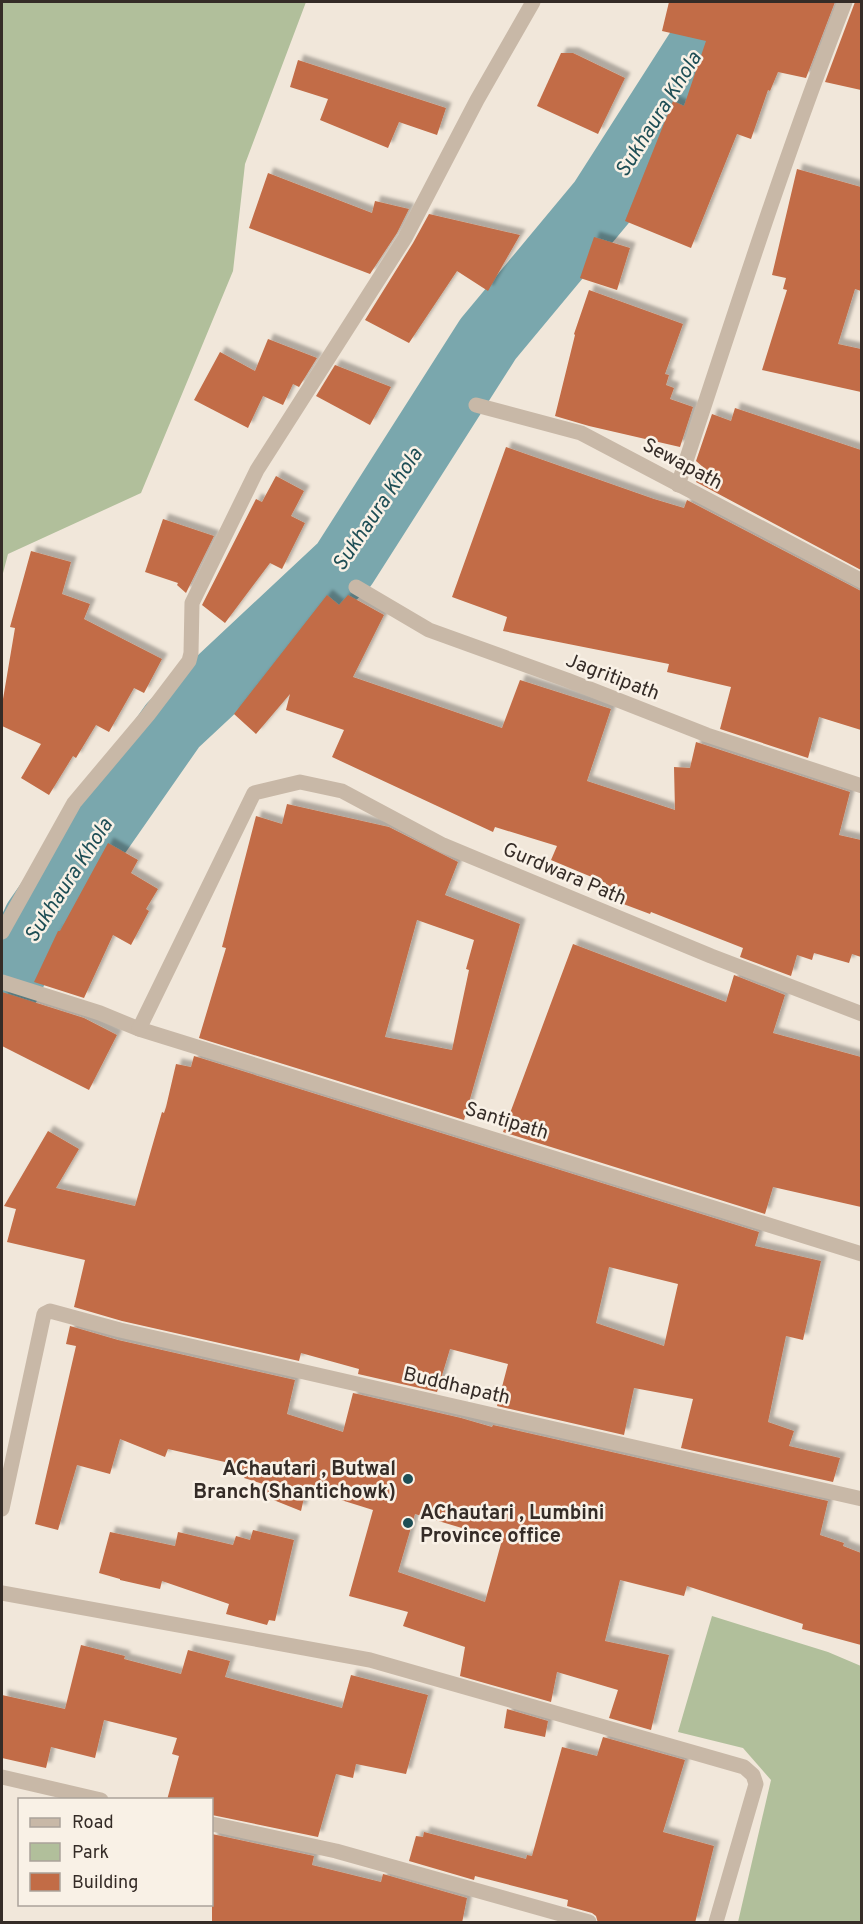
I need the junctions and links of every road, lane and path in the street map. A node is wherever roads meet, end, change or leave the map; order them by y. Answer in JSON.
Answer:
{"nodes":[{"id":1,"x":533,"y":2,"type":"edge"},
{"id":2,"x":845,"y":2,"type":"edge"},
{"id":3,"x":476,"y":405,"type":"dead end"},
{"id":4,"x":678,"y":485,"type":"junction"},
{"id":5,"x":861,"y":581,"type":"edge"},
{"id":6,"x":356,"y":587,"type":"dead end"},
{"id":7,"x":861,"y":786,"type":"edge"},
{"id":8,"x":2,"y":932,"type":"edge"},
{"id":9,"x":2,"y":981,"type":"edge"},
{"id":10,"x":861,"y":1014,"type":"edge"},
{"id":11,"x":139,"y":1029,"type":"junction"},
{"id":12,"x":861,"y":1254,"type":"edge"},
{"id":13,"x":861,"y":1498,"type":"edge"},
{"id":14,"x":2,"y":1509,"type":"edge"},
{"id":15,"x":2,"y":1593,"type":"edge"},
{"id":16,"x":2,"y":1778,"type":"edge"},
{"id":17,"x":92,"y":1798,"type":"edge"},
{"id":18,"x":213,"y":1824,"type":"edge"},
{"id":19,"x":589,"y":1923,"type":"edge"},
{"id":20,"x":716,"y":1923,"type":"edge"}],
"edges":[{"from":1,"to":8,"type":"street"},
{"from":2,"to":4,"type":"street"},
{"from":3,"to":4,"type":"street","name":"Sewapath"},
{"from":4,"to":5,"type":"street","name":"Sewapath"},
{"from":6,"to":7,"type":"street","name":"Jagritipath"},
{"from":9,"to":11,"type":"street","name":"Santipath"},
{"from":10,"to":11,"type":"street","name":"Gurdwara Path"},
{"from":11,"to":12,"type":"street","name":"Santipath"},
{"from":13,"to":14,"type":"street","name":"Buddhapath"},
{"from":15,"to":20,"type":"street"},
{"from":16,"to":17,"type":"street"},
{"from":18,"to":19,"type":"street"}]}
